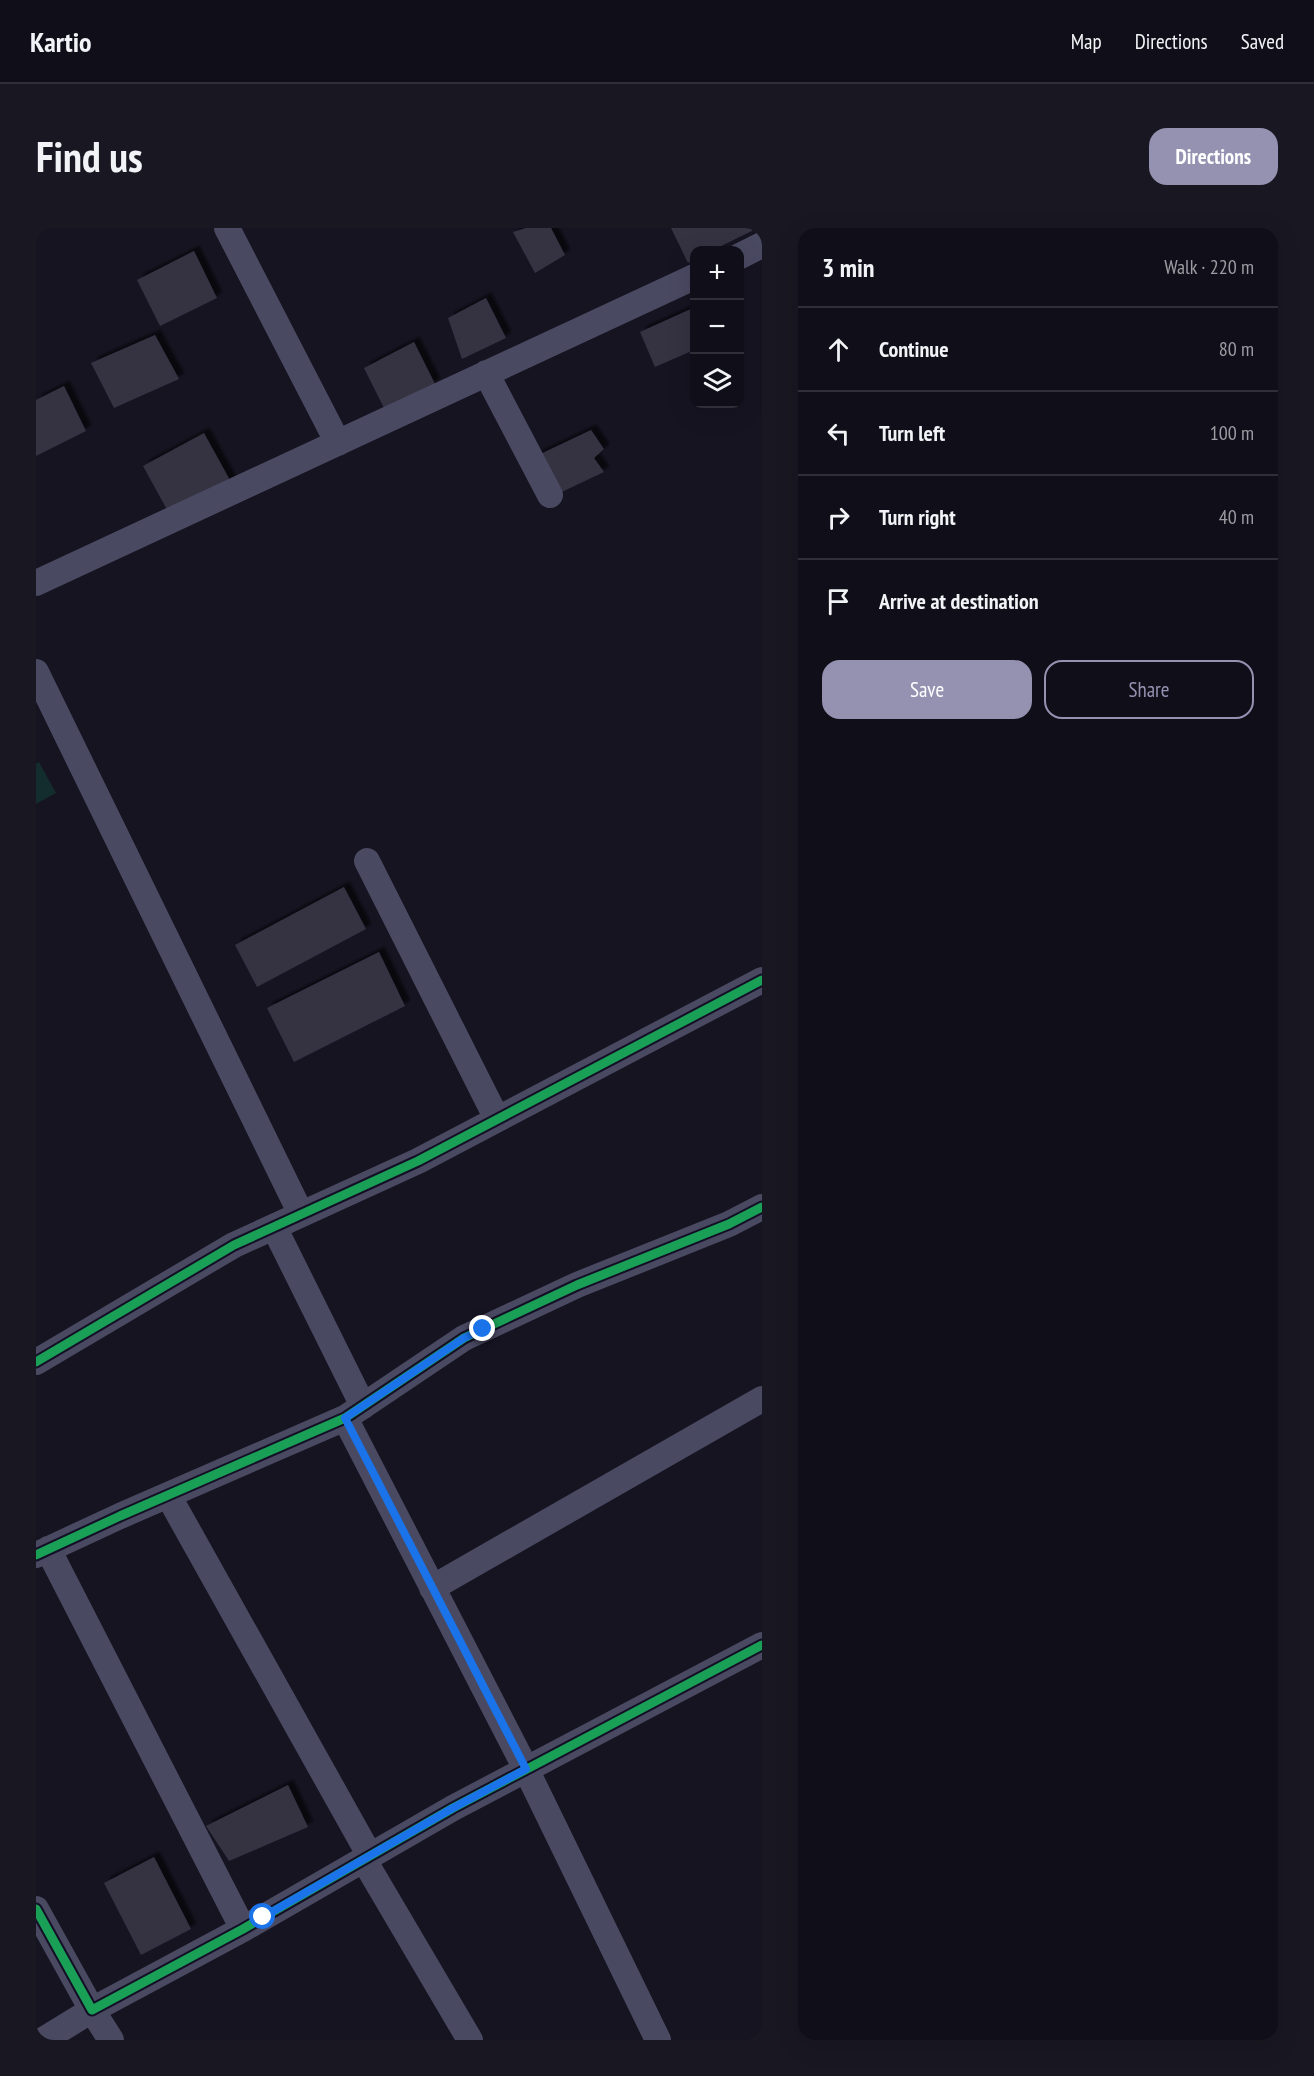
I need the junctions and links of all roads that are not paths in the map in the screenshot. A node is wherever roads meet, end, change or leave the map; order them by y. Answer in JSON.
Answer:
{"nodes":[{"id":1,"x":227,"y":228,"type":"edge"},
{"id":2,"x":762,"y":245,"type":"edge"},
{"id":3,"x":744,"y":254,"type":"edge"},
{"id":4,"x":690,"y":279,"type":"edge"},
{"id":5,"x":486,"y":373,"type":"junction"},
{"id":6,"x":338,"y":442,"type":"junction"},
{"id":7,"x":550,"y":495,"type":"dead end"},
{"id":8,"x":36,"y":583,"type":"edge"},
{"id":9,"x":36,"y":672,"type":"edge"},
{"id":10,"x":367,"y":861,"type":"dead end"},
{"id":11,"x":762,"y":980,"type":"edge"},
{"id":12,"x":497,"y":1119,"type":"junction"},
{"id":13,"x":762,"y":1207,"type":"edge"},
{"id":14,"x":301,"y":1214,"type":"junction"},
{"id":15,"x":274,"y":1227,"type":"junction"},
{"id":16,"x":36,"y":1362,"type":"edge"},
{"id":17,"x":762,"y":1399,"type":"edge"},
{"id":18,"x":354,"y":1412,"type":"junction"},
{"id":19,"x":168,"y":1495,"type":"junction"},
{"id":20,"x":42,"y":1552,"type":"edge"},
{"id":21,"x":432,"y":1588,"type":"junction"},
{"id":22,"x":762,"y":1645,"type":"edge"},
{"id":23,"x":526,"y":1769,"type":"junction"},
{"id":24,"x":367,"y":1858,"type":"junction"},
{"id":25,"x":36,"y":1909,"type":"edge"},
{"id":26,"x":243,"y":1929,"type":"junction"},
{"id":27,"x":92,"y":2010,"type":"junction"},
{"id":28,"x":42,"y":2040,"type":"edge"},
{"id":29,"x":111,"y":2040,"type":"edge"},
{"id":30,"x":470,"y":2040,"type":"edge"},
{"id":31,"x":658,"y":2040,"type":"edge"}],
"edges":[{"from":1,"to":6,"type":"street"},
{"from":2,"to":3,"type":"street"},
{"from":4,"to":5,"type":"street"},
{"from":5,"to":6,"type":"street"},
{"from":5,"to":7,"type":"street"},
{"from":6,"to":8,"type":"street"},
{"from":9,"to":14,"type":"street"},
{"from":10,"to":12,"type":"street"},
{"from":11,"to":12,"type":"street"},
{"from":12,"to":14,"type":"street"},
{"from":13,"to":18,"type":"street"},
{"from":14,"to":15,"type":"street"},
{"from":15,"to":16,"type":"street"},
{"from":15,"to":18,"type":"street"},
{"from":17,"to":21,"type":"street"},
{"from":18,"to":19,"type":"street"},
{"from":18,"to":21,"type":"street"},
{"from":19,"to":20,"type":"street"},
{"from":19,"to":24,"type":"street"},
{"from":20,"to":26,"type":"street"},
{"from":21,"to":23,"type":"street"},
{"from":22,"to":23,"type":"street"},
{"from":23,"to":24,"type":"street"},
{"from":23,"to":31,"type":"street"},
{"from":24,"to":26,"type":"street"},
{"from":24,"to":30,"type":"street"},
{"from":25,"to":27,"type":"street"},
{"from":26,"to":27,"type":"street"},
{"from":27,"to":28,"type":"street"},
{"from":27,"to":29,"type":"street"}]}
